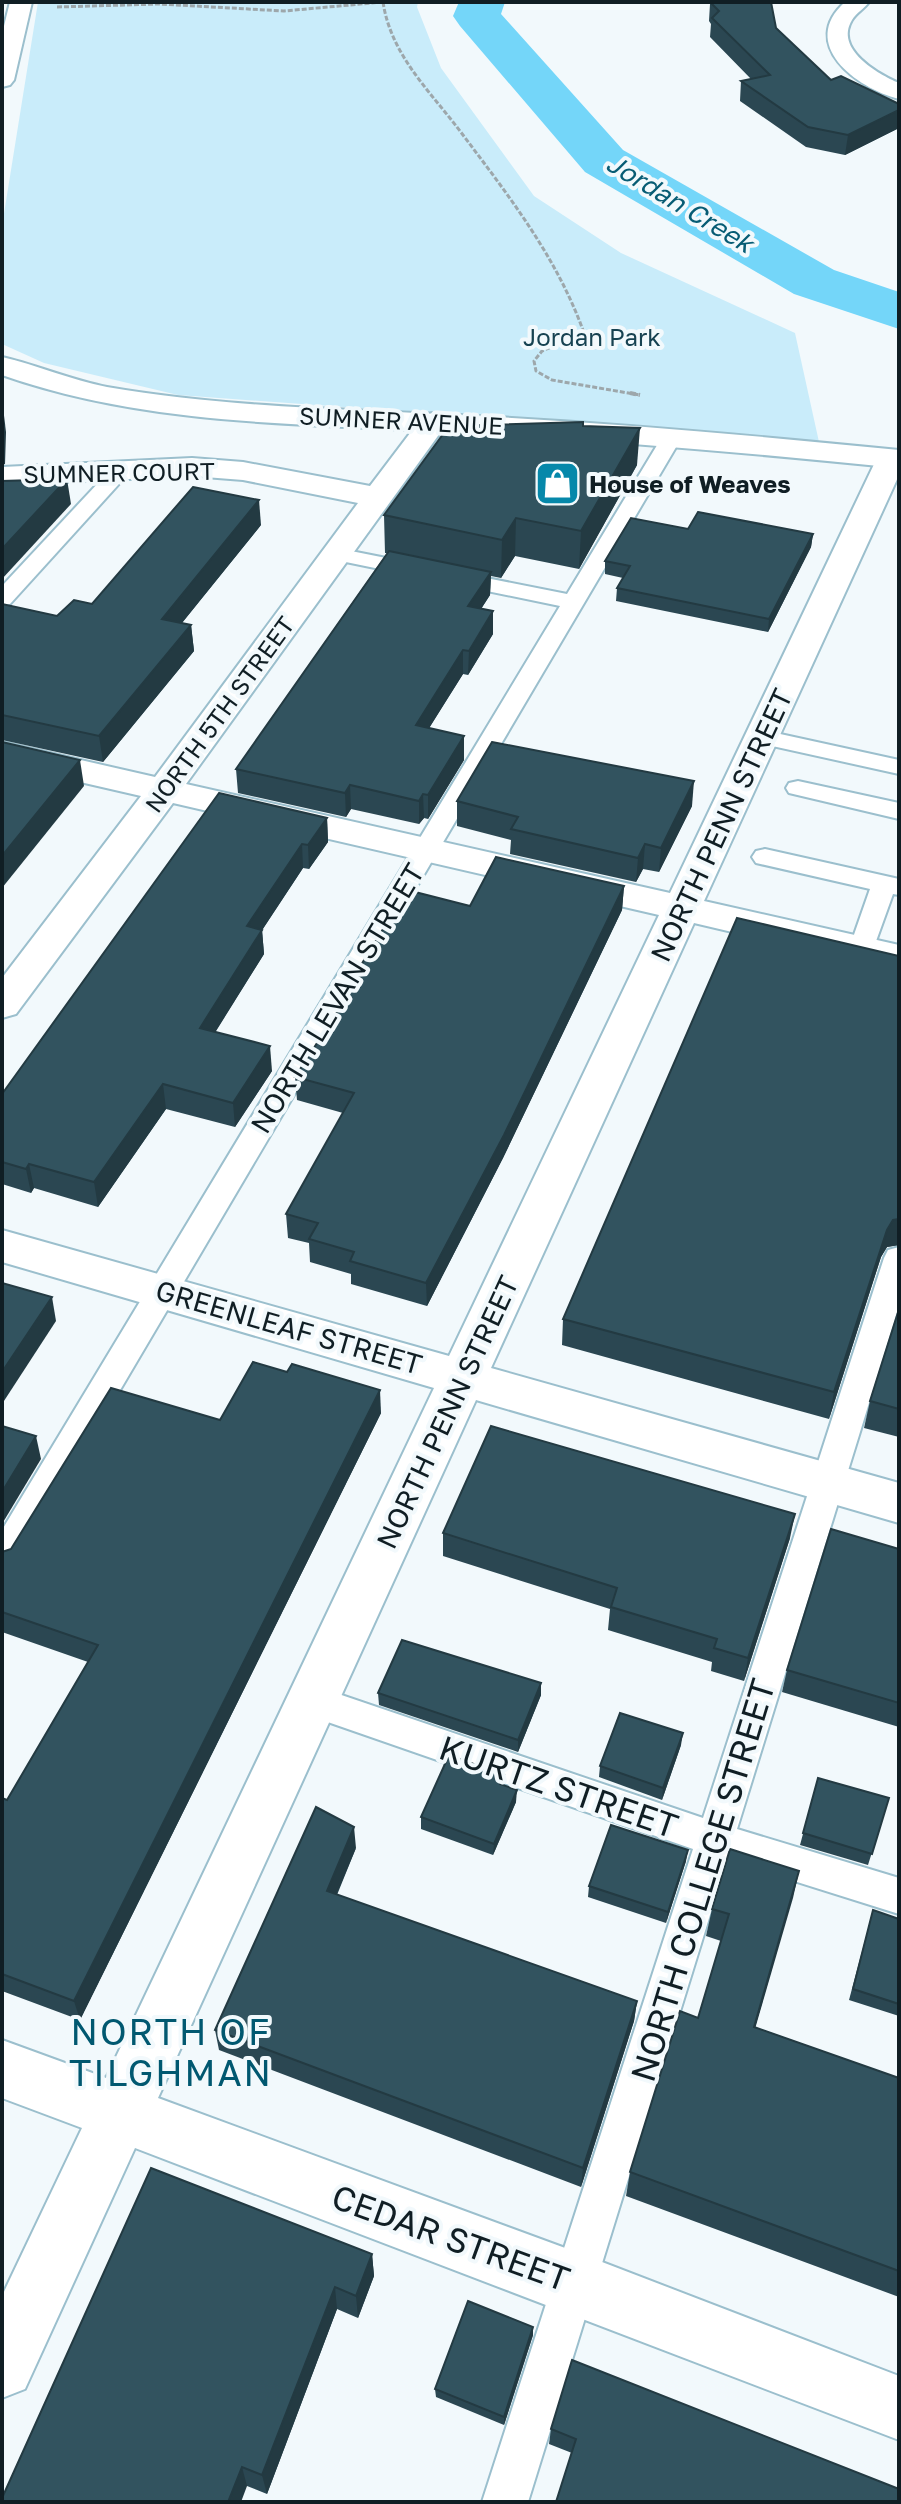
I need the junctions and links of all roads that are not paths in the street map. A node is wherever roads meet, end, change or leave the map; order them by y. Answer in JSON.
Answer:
{"nodes":[{"id":1,"x":858,"y":2,"type":"edge"},
{"id":2,"x":14,"y":6,"type":"edge"},
{"id":3,"x":2,"y":80,"type":"edge"},
{"id":4,"x":899,"y":92,"type":"edge"},
{"id":5,"x":2,"y":365,"type":"edge"},
{"id":6,"x":2,"y":392,"type":"edge"},
{"id":7,"x":154,"y":402,"type":"junction"},
{"id":8,"x":433,"y":422,"type":"junction"},
{"id":9,"x":672,"y":437,"type":"junction"},
{"id":10,"x":896,"y":458,"type":"edge"},
{"id":11,"x":121,"y":470,"type":"junction"},
{"id":12,"x":2,"y":476,"type":"edge"},
{"id":13,"x":377,"y":497,"type":"junction"},
{"id":14,"x":336,"y":554,"type":"junction"},
{"id":15,"x":2,"y":599,"type":"edge"},
{"id":16,"x":573,"y":602,"type":"junction"},
{"id":17,"x":762,"y":737,"type":"junction"},
{"id":18,"x":2,"y":753,"type":"edge"},
{"id":19,"x":899,"y":767,"type":"edge"},
{"id":20,"x":798,"y":788,"type":"dead end"},
{"id":21,"x":164,"y":790,"type":"junction"},
{"id":22,"x":899,"y":811,"type":"edge"},
{"id":23,"x":425,"y":850,"type":"junction"},
{"id":24,"x":765,"y":857,"type":"dead end"},
{"id":25,"x":892,"y":885,"type":"edge"},
{"id":26,"x":682,"y":908,"type":"junction"},
{"id":27,"x":862,"y":949,"type":"junction"},
{"id":28,"x":899,"y":958,"type":"edge"},
{"id":29,"x":2,"y":1005,"type":"edge"},
{"id":30,"x":2,"y":1246,"type":"edge"},
{"id":31,"x":899,"y":1258,"type":"edge"},
{"id":32,"x":163,"y":1292,"type":"junction"},
{"id":33,"x":464,"y":1376,"type":"junction"},
{"id":34,"x":828,"y":1482,"type":"junction"},
{"id":35,"x":899,"y":1503,"type":"edge"},
{"id":36,"x":2,"y":1560,"type":"edge"},
{"id":37,"x":312,"y":1701,"type":"junction"},
{"id":38,"x":715,"y":1839,"type":"junction"},
{"id":39,"x":899,"y":1896,"type":"edge"},
{"id":40,"x":2,"y":2069,"type":"edge"},
{"id":41,"x":120,"y":2113,"type":"junction"},
{"id":42,"x":576,"y":2283,"type":"junction"},
{"id":43,"x":2,"y":2366,"type":"edge"},
{"id":44,"x":899,"y":2408,"type":"edge"},
{"id":45,"x":505,"y":2502,"type":"edge"}],
"edges":[{"from":1,"to":4,"type":"street"},
{"from":2,"to":3,"type":"street"},
{"from":5,"to":7,"type":"street","name":"SUMNER AVENUE"},
{"from":6,"to":7,"type":"street"},
{"from":7,"to":8,"type":"street","name":"SUMNER AVENUE"},
{"from":8,"to":9,"type":"street","name":"SUMNER AVENUE"},
{"from":8,"to":13,"type":"street","name":"NORTH 5TH STREET"},
{"from":9,"to":10,"type":"street","name":"SUMNER AVENUE"},
{"from":9,"to":16,"type":"lane","name":"NORTH LEVAN STREET"},
{"from":10,"to":17,"type":"street","name":"NORTH PENN STREET"},
{"from":11,"to":12,"type":"street","name":"SUMNER COURT"},
{"from":11,"to":13,"type":"street","name":"SUMNER COURT"},
{"from":11,"to":15,"type":"lane"},
{"from":13,"to":14,"type":"street","name":"NORTH 5TH STREET"},
{"from":14,"to":16,"type":"lane"},
{"from":14,"to":21,"type":"street","name":"NORTH 5TH STREET"},
{"from":16,"to":23,"type":"lane","name":"NORTH LEVAN STREET"},
{"from":17,"to":19,"type":"lane"},
{"from":17,"to":26,"type":"street","name":"NORTH PENN STREET"},
{"from":18,"to":21,"type":"street"},
{"from":20,"to":22,"type":"lane"},
{"from":21,"to":23,"type":"street"},
{"from":21,"to":29,"type":"street","name":"NORTH 5TH STREET"},
{"from":23,"to":26,"type":"street"},
{"from":23,"to":32,"type":"lane","name":"NORTH LEVAN STREET"},
{"from":24,"to":25,"type":"lane"},
{"from":25,"to":27,"type":"lane"},
{"from":26,"to":27,"type":"street"},
{"from":26,"to":33,"type":"street","name":"NORTH PENN STREET"},
{"from":27,"to":28,"type":"street"},
{"from":30,"to":32,"type":"street","name":"GREENLEAF STREET"},
{"from":31,"to":34,"type":"lane","name":"NORTH COLLEGE STREET"},
{"from":32,"to":33,"type":"street","name":"GREENLEAF STREET"},
{"from":32,"to":36,"type":"lane","name":"NORTH LEVAN STREET"},
{"from":33,"to":34,"type":"street","name":"GREENLEAF STREET"},
{"from":33,"to":37,"type":"street","name":"NORTH PENN STREET"},
{"from":34,"to":35,"type":"street","name":"GREENLEAF STREET"},
{"from":34,"to":38,"type":"lane","name":"NORTH COLLEGE STREET"},
{"from":37,"to":38,"type":"lane","name":"KURTZ STREET"},
{"from":37,"to":41,"type":"street","name":"NORTH PENN STREET"},
{"from":38,"to":39,"type":"lane","name":"KURTZ STREET"},
{"from":38,"to":42,"type":"lane","name":"NORTH COLLEGE STREET"},
{"from":40,"to":41,"type":"street","name":"CEDAR STREET"},
{"from":41,"to":42,"type":"street","name":"CEDAR STREET"},
{"from":41,"to":43,"type":"street","name":"NORTH PENN STREET"},
{"from":42,"to":44,"type":"street","name":"CEDAR STREET"},
{"from":42,"to":45,"type":"lane","name":"NORTH COLLEGE STREET"}]}
